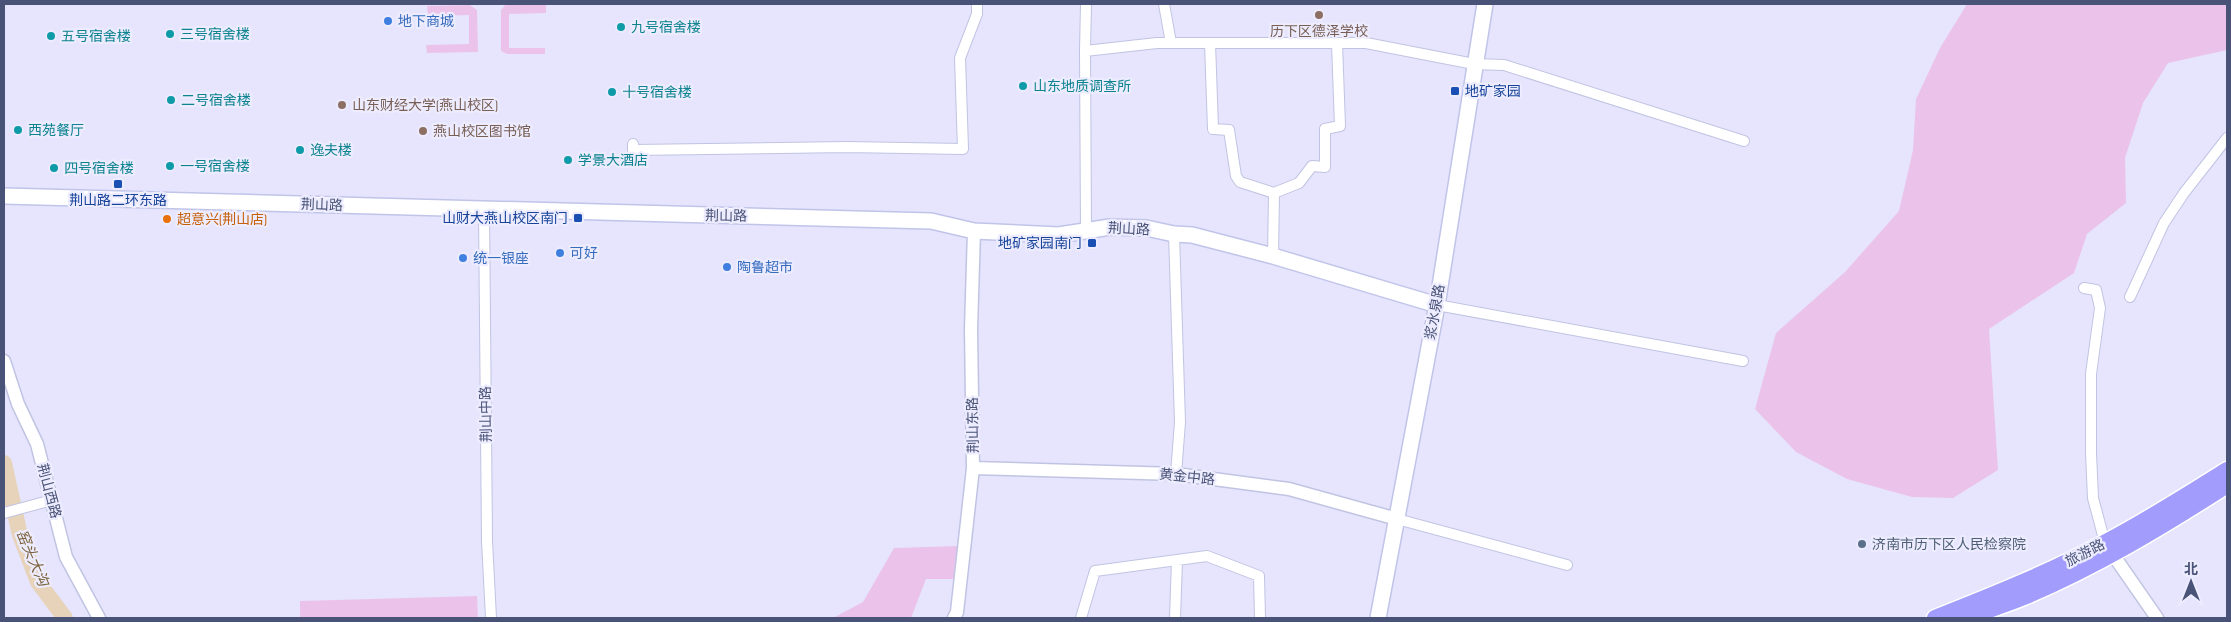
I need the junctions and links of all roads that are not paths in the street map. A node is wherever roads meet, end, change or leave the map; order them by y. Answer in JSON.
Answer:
{"nodes":[{"id":1,"x":977,"y":4,"type":"edge"},
{"id":2,"x":1086,"y":4,"type":"edge"},
{"id":3,"x":1164,"y":4,"type":"edge"},
{"id":4,"x":1485,"y":4,"type":"edge"},
{"id":5,"x":1171,"y":43,"type":"junction"},
{"id":6,"x":1210,"y":43,"type":"junction"},
{"id":7,"x":1337,"y":43,"type":"junction"},
{"id":8,"x":1085,"y":51,"type":"junction"},
{"id":9,"x":1474,"y":64,"type":"junction"},
{"id":10,"x":2227,"y":138,"type":"edge"},
{"id":11,"x":1744,"y":142,"type":"dead end"},
{"id":12,"x":633,"y":144,"type":"dead end"},
{"id":13,"x":1274,"y":193,"type":"junction"},
{"id":14,"x":4,"y":196,"type":"edge"},
{"id":15,"x":484,"y":210,"type":"junction"},
{"id":16,"x":1086,"y":230,"type":"junction"},
{"id":17,"x":974,"y":231,"type":"junction"},
{"id":18,"x":1174,"y":234,"type":"junction"},
{"id":19,"x":1273,"y":256,"type":"junction"},
{"id":20,"x":2084,"y":288,"type":"dead end"},
{"id":21,"x":2130,"y":297,"type":"dead end"},
{"id":22,"x":1437,"y":305,"type":"junction"},
{"id":23,"x":4,"y":361,"type":"edge"},
{"id":24,"x":1743,"y":361,"type":"dead end"},
{"id":25,"x":973,"y":468,"type":"junction"},
{"id":26,"x":2227,"y":470,"type":"edge"},
{"id":27,"x":1176,"y":474,"type":"junction"},
{"id":28,"x":2227,"y":485,"type":"edge"},
{"id":29,"x":52,"y":500,"type":"junction"},
{"id":30,"x":4,"y":513,"type":"edge"},
{"id":31,"x":1397,"y":519,"type":"junction"},
{"id":32,"x":2108,"y":549,"type":"junction"},
{"id":33,"x":1177,"y":560,"type":"junction"},
{"id":34,"x":1567,"y":565,"type":"dead end"},
{"id":35,"x":99,"y":618,"type":"edge"},
{"id":36,"x":491,"y":618,"type":"edge"},
{"id":37,"x":954,"y":618,"type":"edge"},
{"id":38,"x":1081,"y":618,"type":"edge"},
{"id":39,"x":1175,"y":618,"type":"edge"},
{"id":40,"x":1260,"y":618,"type":"edge"},
{"id":41,"x":1378,"y":618,"type":"edge"},
{"id":42,"x":1935,"y":618,"type":"edge"},
{"id":43,"x":1966,"y":618,"type":"edge"},
{"id":44,"x":2157,"y":618,"type":"edge"}],
"edges":[{"from":1,"to":12,"type":"street"},
{"from":2,"to":8,"type":"street"},
{"from":3,"to":5,"type":"street"},
{"from":4,"to":9,"type":"main road","name":"浆水泉路"},
{"from":5,"to":6,"type":"street"},
{"from":5,"to":8,"type":"street"},
{"from":6,"to":7,"type":"street"},
{"from":6,"to":13,"type":"street"},
{"from":7,"to":9,"type":"street"},
{"from":7,"to":13,"type":"street"},
{"from":8,"to":16,"type":"street"},
{"from":9,"to":11,"type":"street"},
{"from":9,"to":22,"type":"main road","name":"浆水泉路"},
{"from":10,"to":21,"type":"street"},
{"from":13,"to":19,"type":"street"},
{"from":14,"to":15,"type":"main road","name":"荆山路"},
{"from":15,"to":17,"type":"main road","name":"荆山路"},
{"from":15,"to":36,"type":"street","name":"荆山中路"},
{"from":16,"to":17,"type":"main road","name":"荆山路"},
{"from":16,"to":18,"type":"main road","name":"荆山路"},
{"from":17,"to":25,"type":"street","name":"荆山东路"},
{"from":18,"to":19,"type":"main road","name":"荆山路"},
{"from":18,"to":27,"type":"street"},
{"from":19,"to":22,"type":"main road","name":"荆山路"},
{"from":20,"to":32,"type":"street"},
{"from":22,"to":24,"type":"street"},
{"from":22,"to":31,"type":"main road","name":"浆水泉路"},
{"from":23,"to":29,"type":"street","name":"荆山西路"},
{"from":25,"to":27,"type":"street","name":"黄金中路"},
{"from":25,"to":37,"type":"street","name":"荆山东路"},
{"from":26,"to":32,"type":"main road","name":"旅游路"},
{"from":27,"to":31,"type":"street","name":"黄金中路"},
{"from":28,"to":32,"type":"main road","name":"旅游路"},
{"from":29,"to":30,"type":"street"},
{"from":29,"to":35,"type":"street","name":"荆山西路"},
{"from":31,"to":34,"type":"street"},
{"from":31,"to":41,"type":"main road","name":"浆水泉路"},
{"from":32,"to":42,"type":"main road","name":"旅游路"},
{"from":32,"to":43,"type":"main road","name":"旅游路"},
{"from":32,"to":44,"type":"street"},
{"from":33,"to":38,"type":"street"},
{"from":33,"to":39,"type":"street"},
{"from":33,"to":40,"type":"street"}]}
